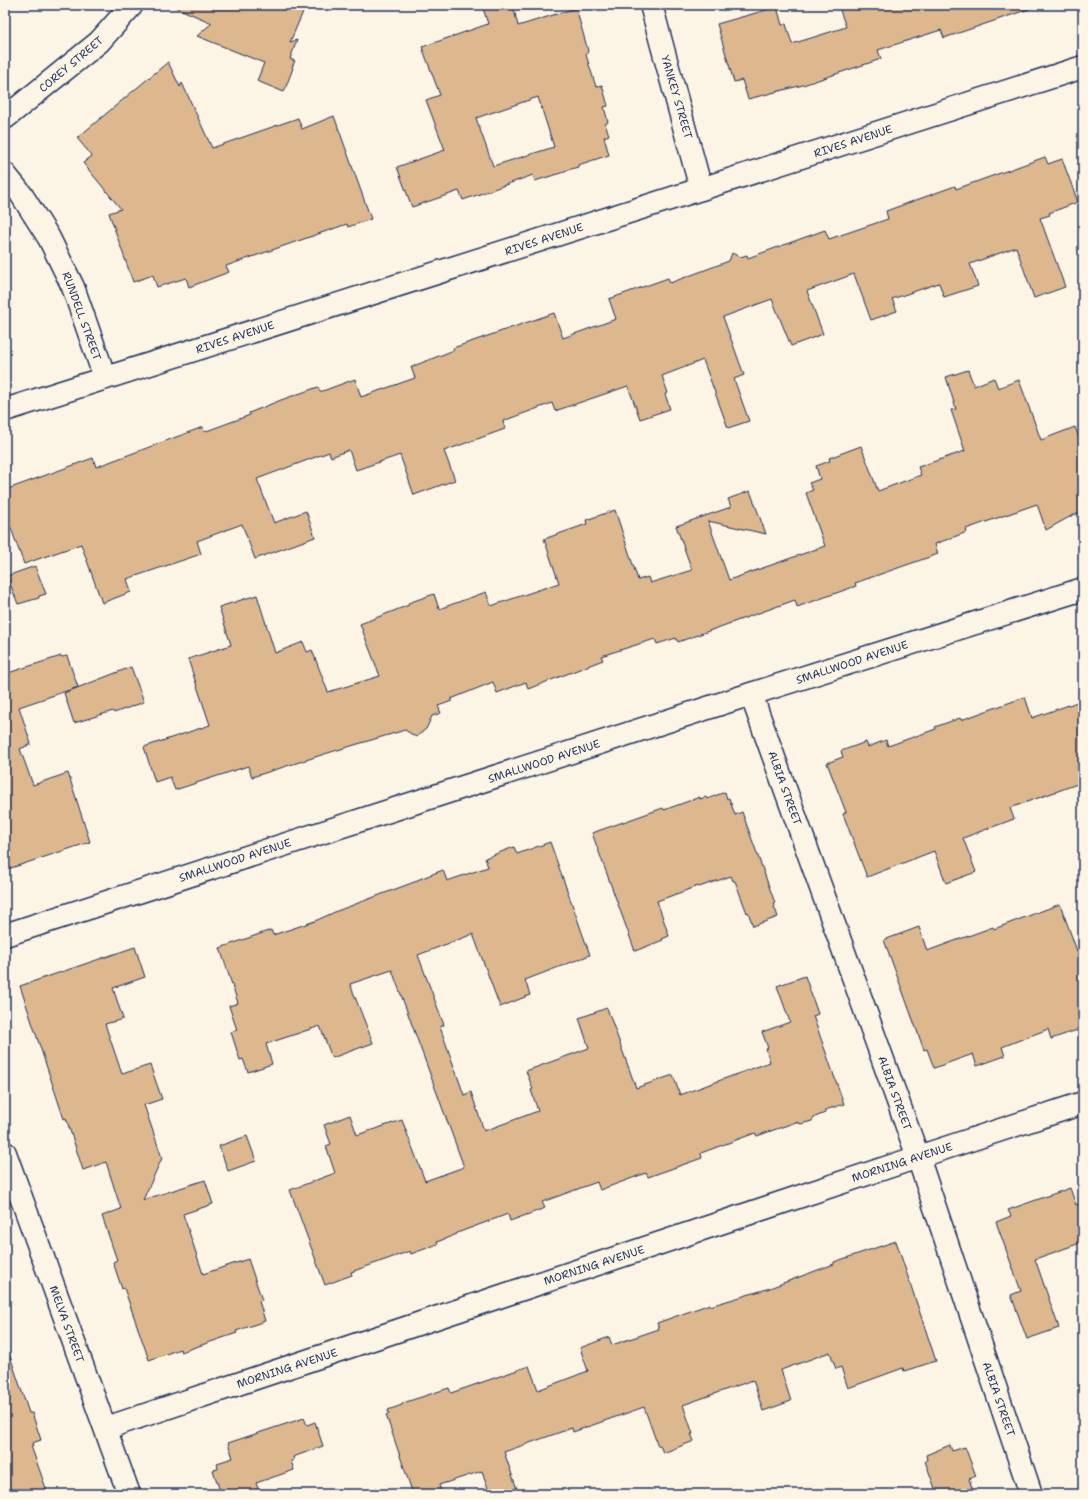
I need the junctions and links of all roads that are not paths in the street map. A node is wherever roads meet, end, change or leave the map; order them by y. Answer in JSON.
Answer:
{"nodes":[{"id":1,"x":132,"y":5,"type":"edge"},
{"id":2,"x":651,"y":5,"type":"edge"},
{"id":3,"x":1083,"y":66,"type":"edge"},
{"id":4,"x":5,"y":118,"type":"edge"},
{"id":5,"x":5,"y":174,"type":"edge"},
{"id":6,"x":701,"y":189,"type":"junction"},
{"id":7,"x":105,"y":378,"type":"junction"},
{"id":8,"x":5,"y":410,"type":"edge"},
{"id":9,"x":1083,"y":589,"type":"edge"},
{"id":10,"x":751,"y":694,"type":"junction"},
{"id":11,"x":5,"y":935,"type":"edge"},
{"id":12,"x":1083,"y":1103,"type":"edge"},
{"id":13,"x":5,"y":1153,"type":"edge"},
{"id":14,"x":918,"y":1157,"type":"junction"},
{"id":15,"x":106,"y":1428,"type":"junction"},
{"id":16,"x":130,"y":1494,"type":"edge"},
{"id":17,"x":1031,"y":1494,"type":"edge"}],
"edges":[{"from":1,"to":4,"type":"street","name":"COREY STREET"},
{"from":2,"to":6,"type":"street","name":"YANKEY STREET"},
{"from":3,"to":6,"type":"street","name":"RIVES AVENUE"},
{"from":5,"to":7,"type":"street","name":"RUNDELL STREET"},
{"from":6,"to":7,"type":"street","name":"RIVES AVENUE"},
{"from":7,"to":8,"type":"street","name":"RIVES AVENUE"},
{"from":9,"to":10,"type":"street","name":"SMALLWOOD AVENUE"},
{"from":10,"to":11,"type":"street","name":"SMALLWOOD AVENUE"},
{"from":10,"to":14,"type":"street","name":"ALBIA STREET"},
{"from":12,"to":14,"type":"street","name":"MORNING AVENUE"},
{"from":13,"to":15,"type":"street","name":"MELVA STREET"},
{"from":14,"to":15,"type":"street","name":"MORNING AVENUE"},
{"from":14,"to":17,"type":"street","name":"ALBIA STREET"},
{"from":15,"to":16,"type":"street","name":"MELVA STREET"}]}
